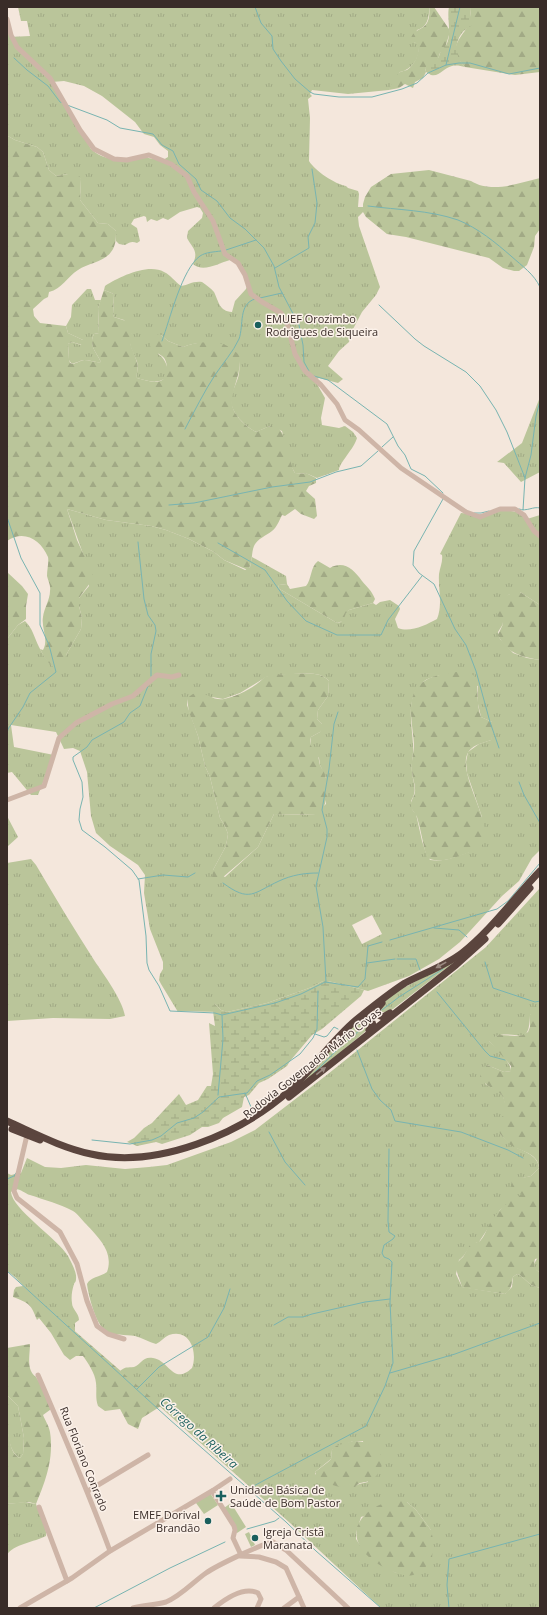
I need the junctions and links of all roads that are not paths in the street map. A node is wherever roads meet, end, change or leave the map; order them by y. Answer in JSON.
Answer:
{"nodes":[{"id":1,"x":7,"y":19,"type":"edge"},
{"id":2,"x":540,"y":536,"type":"edge"},
{"id":3,"x":179,"y":675,"type":"dead end"},
{"id":4,"x":7,"y":800,"type":"edge"},
{"id":5,"x":540,"y":871,"type":"edge"},
{"id":6,"x":540,"y":878,"type":"edge"},
{"id":7,"x":405,"y":984,"type":"junction"},
{"id":8,"x":416,"y":995,"type":"junction"},
{"id":9,"x":338,"y":1036,"type":"junction"},
{"id":10,"x":350,"y":1048,"type":"junction"},
{"id":11,"x":7,"y":1121,"type":"edge"},
{"id":12,"x":8,"y":1127,"type":"edge"},
{"id":13,"x":27,"y":1135,"type":"junction"},
{"id":14,"x":124,"y":1339,"type":"dead end"},
{"id":15,"x":38,"y":1375,"type":"dead end"},
{"id":16,"x":148,"y":1454,"type":"dead end"},
{"id":17,"x":230,"y":1479,"type":"dead end"},
{"id":18,"x":88,"y":1491,"type":"junction"},
{"id":19,"x":212,"y":1491,"type":"junction"},
{"id":20,"x":39,"y":1507,"type":"dead end"},
{"id":21,"x":110,"y":1551,"type":"junction"},
{"id":22,"x":240,"y":1555,"type":"junction"},
{"id":23,"x":67,"y":1581,"type":"junction"},
{"id":24,"x":299,"y":1597,"type":"junction"},
{"id":25,"x":221,"y":1605,"type":"edge"},
{"id":26,"x":292,"y":1605,"type":"edge"},
{"id":27,"x":20,"y":1608,"type":"edge"},
{"id":28,"x":133,"y":1608,"type":"edge"},
{"id":29,"x":214,"y":1608,"type":"edge"},
{"id":30,"x":257,"y":1608,"type":"edge"},
{"id":31,"x":284,"y":1608,"type":"edge"},
{"id":32,"x":304,"y":1608,"type":"edge"},
{"id":33,"x":348,"y":1608,"type":"edge"}],
"edges":[{"from":1,"to":2,"type":"street"},
{"from":3,"to":4,"type":"street"},
{"from":5,"to":7,"type":"highway","name":"Rodovia Governador Mário Covas","one_way":true},
{"from":6,"to":8,"type":"highway","name":"Rodovia Governador Mário Covas"},
{"from":7,"to":8,"type":"highway"},
{"from":7,"to":9,"type":"highway","name":"Rodovia Governador Mário Covas"},
{"from":8,"to":10,"type":"highway","name":"Rodovia Governador Mário Covas"},
{"from":9,"to":10,"type":"highway"},
{"from":9,"to":11,"type":"highway","name":"Rodovia Governador Mário Covas"},
{"from":13,"to":10,"type":"highway","name":"Rodovia Governador Mário Covas","one_way":true},
{"from":12,"to":13,"type":"highway","name":"Rodovia Governador Mário Covas"},
{"from":13,"to":14,"type":"street"},
{"from":15,"to":18,"type":"street","name":"Rua Floriano Conrado"},
{"from":16,"to":18,"type":"street"},
{"from":17,"to":19,"type":"street"},
{"from":18,"to":21,"type":"street","name":"Rua Floriano Conrado"},
{"from":19,"to":21,"type":"street"},
{"from":19,"to":22,"type":"street"},
{"from":20,"to":23,"type":"street"},
{"from":21,"to":23,"type":"street"},
{"from":22,"to":24,"type":"street"},
{"from":22,"to":28,"type":"street"},
{"from":22,"to":33,"type":"street"},
{"from":23,"to":27,"type":"street"},
{"from":24,"to":26,"type":"street"},
{"from":24,"to":32,"type":"street"},
{"from":25,"to":29,"type":"street"},
{"from":25,"to":30,"type":"street"},
{"from":26,"to":31,"type":"street"}]}
